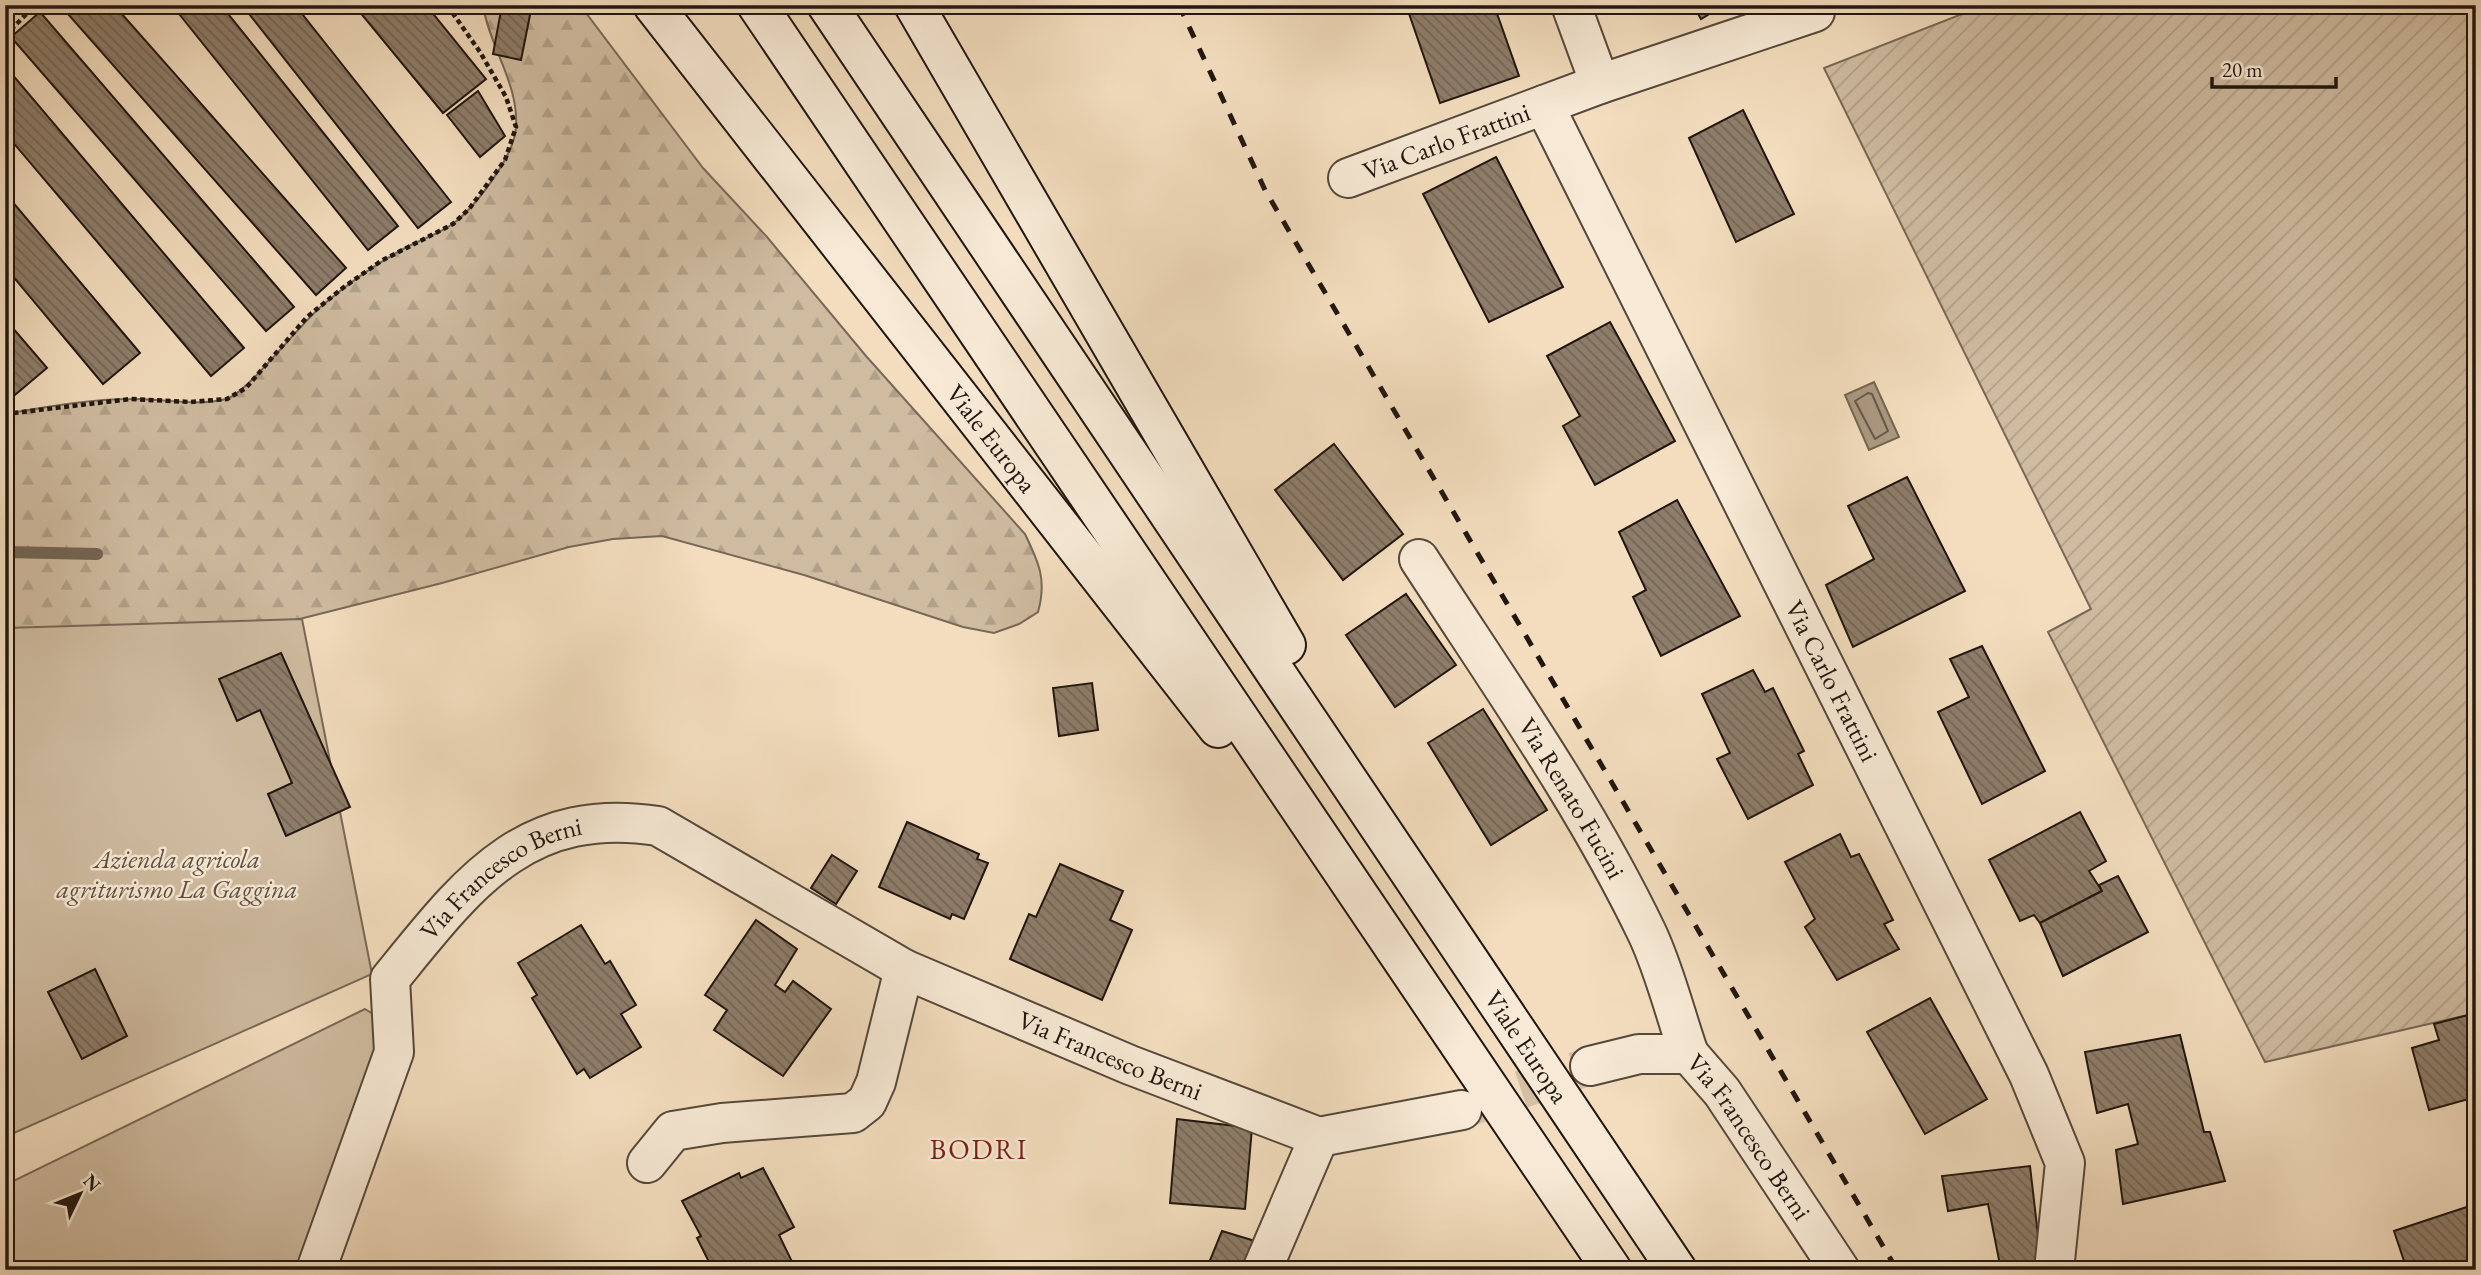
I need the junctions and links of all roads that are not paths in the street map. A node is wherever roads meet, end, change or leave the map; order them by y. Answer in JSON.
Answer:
{"nodes":[{"id":1,"x":653,"y":5,"type":"edge"},
{"id":2,"x":757,"y":5,"type":"edge"},
{"id":3,"x":827,"y":5,"type":"edge"},
{"id":4,"x":914,"y":5,"type":"edge"},
{"id":5,"x":1571,"y":5,"type":"edge"},
{"id":6,"x":1812,"y":5,"type":"edge"},
{"id":7,"x":1600,"y":84,"type":"junction"},
{"id":8,"x":1544,"y":105,"type":"junction"},
{"id":9,"x":1349,"y":178,"type":"dead end"},
{"id":10,"x":1419,"y":559,"type":"dead end"},
{"id":11,"x":1378,"y":824,"type":"junction"},
{"id":12,"x":1337,"y":863,"type":"junction"},
{"id":13,"x":904,"y":969,"type":"junction"},
{"id":14,"x":1689,"y":1054,"type":"junction"},
{"id":15,"x":1590,"y":1066,"type":"tunnel mouth"},
{"id":16,"x":1462,"y":1110,"type":"tunnel mouth"},
{"id":17,"x":1319,"y":1137,"type":"junction"},
{"id":18,"x":647,"y":1163,"type":"dead end"},
{"id":19,"x":316,"y":1270,"type":"edge"},
{"id":20,"x":1262,"y":1270,"type":"edge"},
{"id":21,"x":1612,"y":1270,"type":"edge"},
{"id":22,"x":1677,"y":1270,"type":"edge"},
{"id":23,"x":1840,"y":1270,"type":"edge"},
{"id":24,"x":2054,"y":1270,"type":"edge"}],
"edges":[{"from":1,"to":12,"type":"street","name":"Viale Europa"},
{"from":2,"to":12,"type":"street","name":"Viale Europa"},
{"from":3,"to":11,"type":"street","name":"Viale Europa"},
{"from":4,"to":11,"type":"street","name":"Viale Europa"},
{"from":5,"to":7,"type":"street"},
{"from":6,"to":7,"type":"street","name":"Via Carlo Frattini"},
{"from":7,"to":8,"type":"street","name":"Via Carlo Frattini"},
{"from":8,"to":9,"type":"street","name":"Via Carlo Frattini"},
{"from":8,"to":24,"type":"street","name":"Via Carlo Frattini"},
{"from":10,"to":14,"type":"street","name":"Via Renato Fucini"},
{"from":11,"to":22,"type":"street","name":"Viale Europa"},
{"from":12,"to":21,"type":"street","name":"Viale Europa"},
{"from":13,"to":17,"type":"street","name":"Via Francesco Berni"},
{"from":13,"to":18,"type":"street"},
{"from":13,"to":19,"type":"street","name":"Via Francesco Berni"},
{"from":14,"to":15,"type":"street","name":"Via Francesco Berni"},
{"from":14,"to":23,"type":"street","name":"Via Francesco Berni"},
{"from":16,"to":17,"type":"street"},
{"from":17,"to":20,"type":"street"}]}
